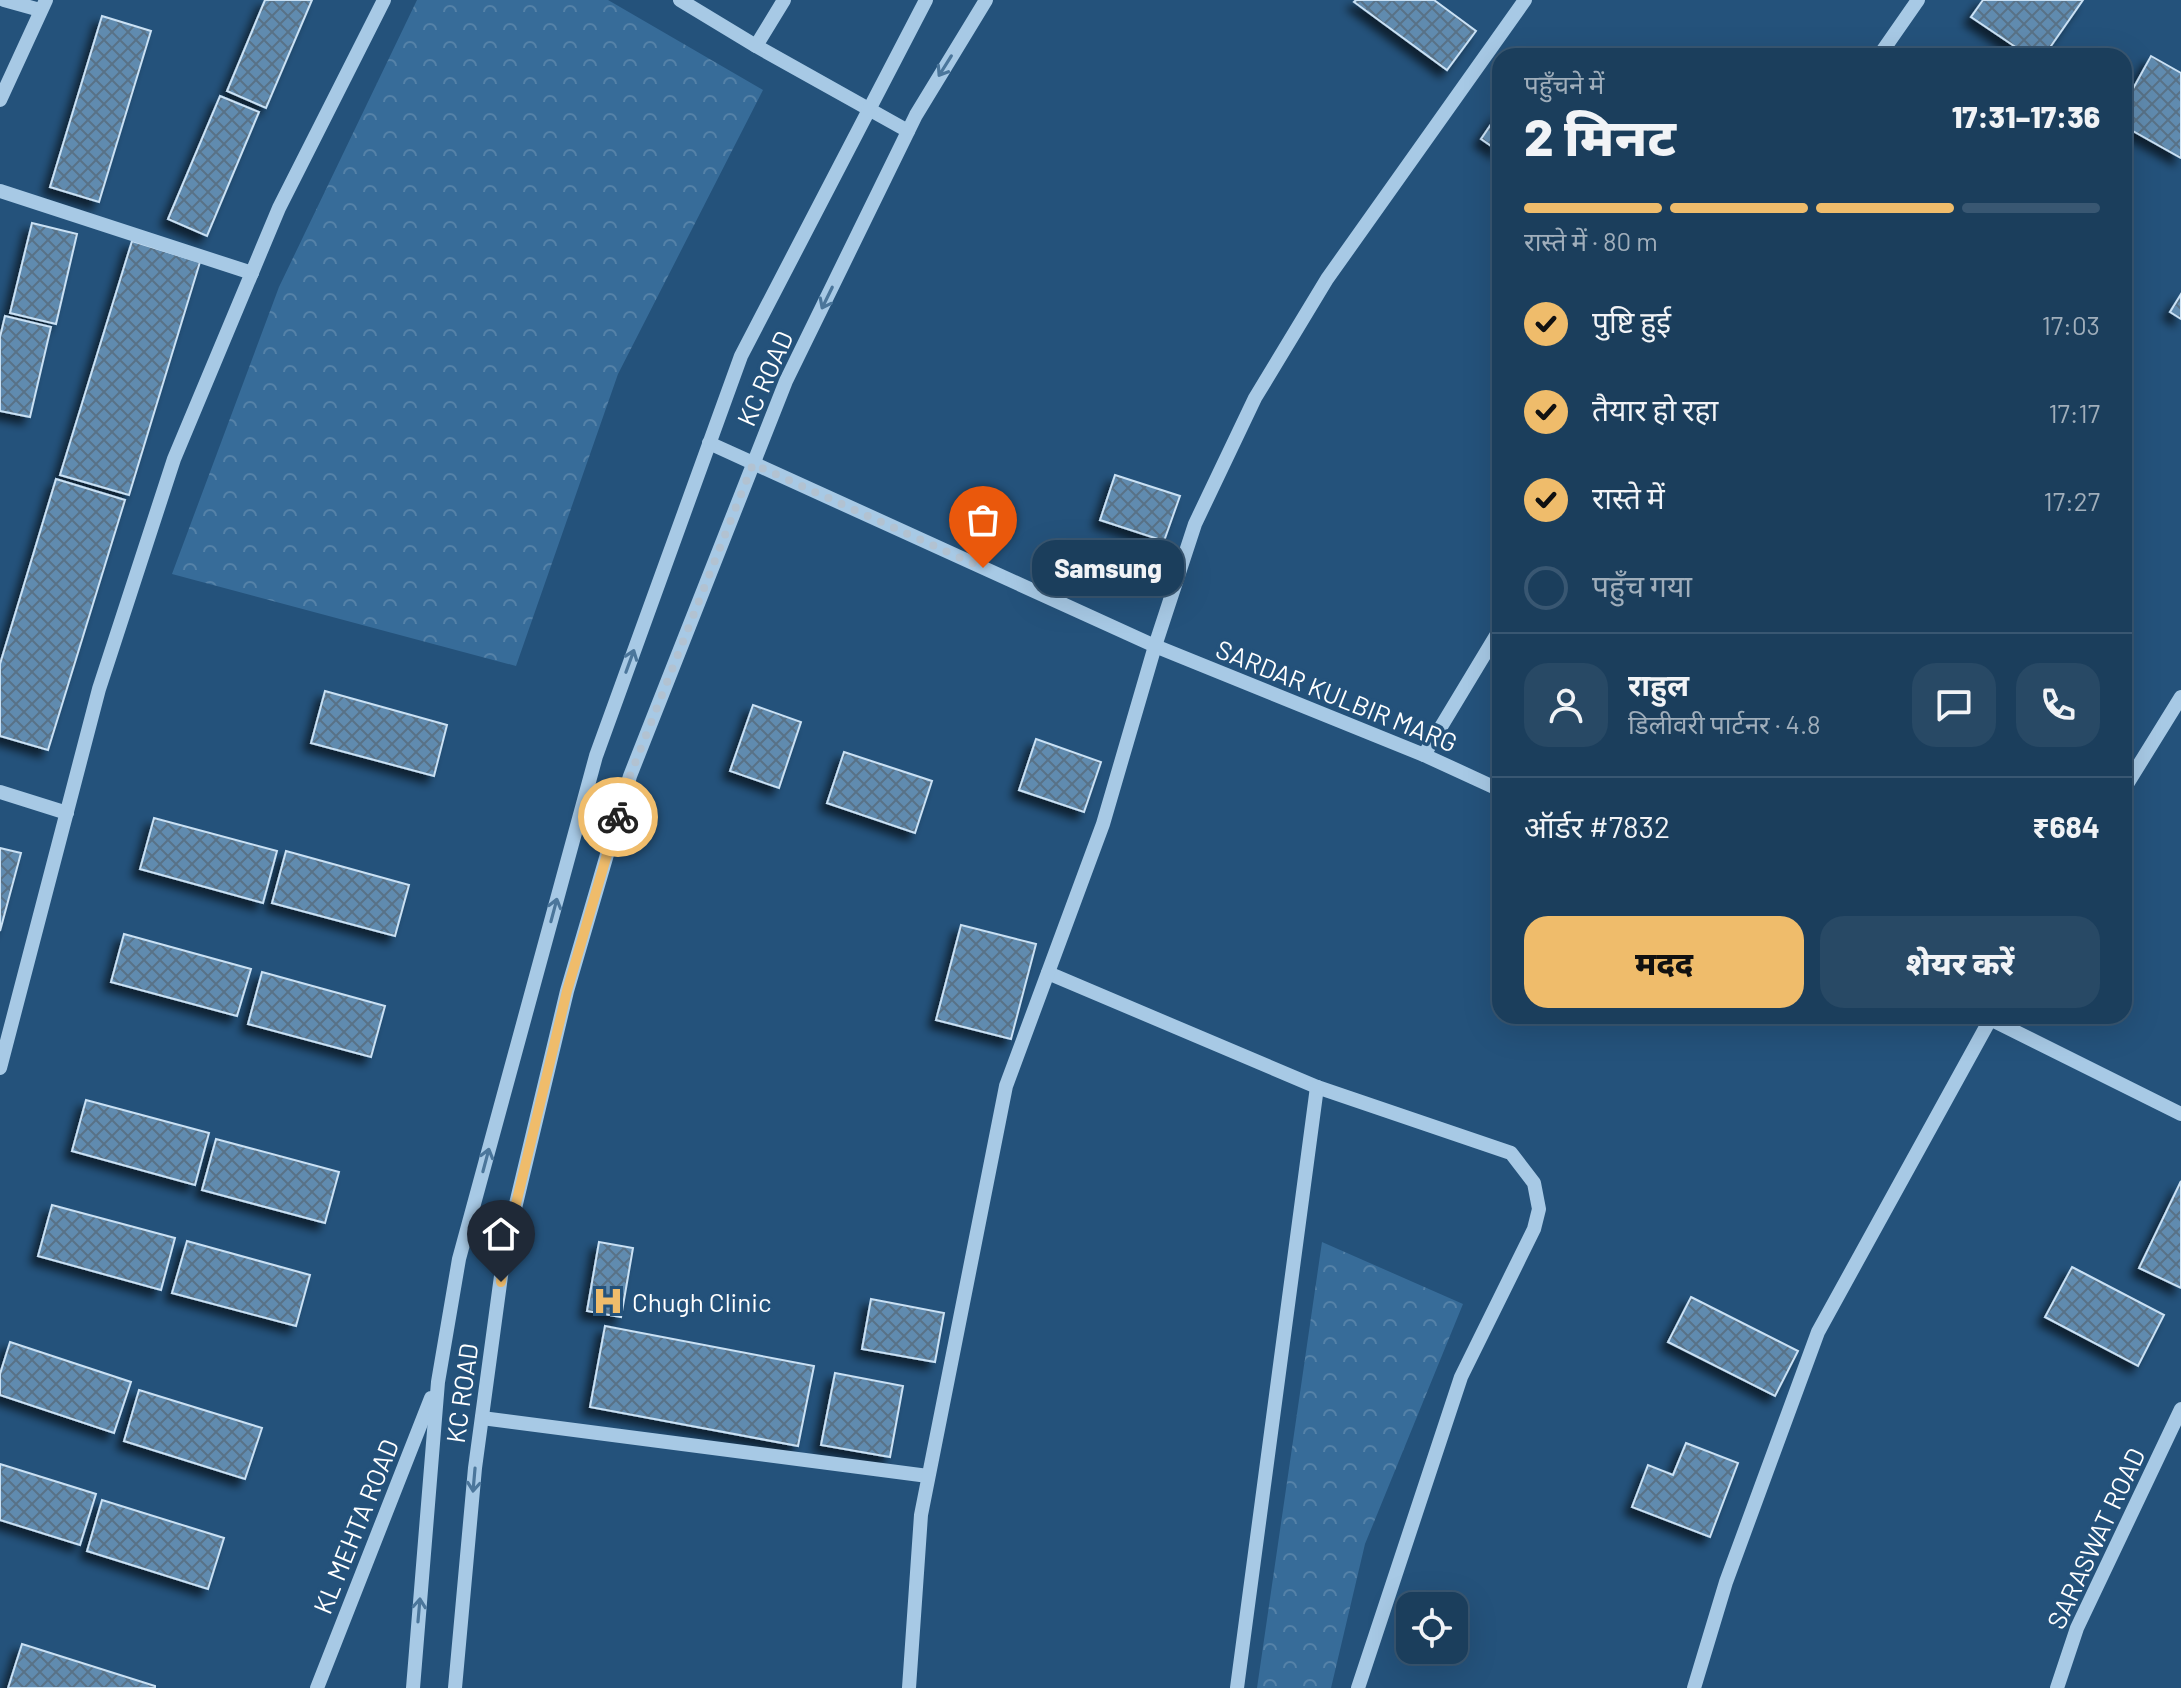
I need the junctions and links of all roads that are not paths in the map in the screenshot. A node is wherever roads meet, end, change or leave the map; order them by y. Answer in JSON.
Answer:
{"nodes":[{"id":1,"x":4,"y":0,"type":"edge"},
{"id":2,"x":384,"y":0,"type":"edge"},
{"id":3,"x":680,"y":0,"type":"edge"},
{"id":4,"x":784,"y":0,"type":"edge"},
{"id":5,"x":926,"y":0,"type":"edge"},
{"id":6,"x":986,"y":0,"type":"edge"},
{"id":7,"x":1525,"y":0,"type":"edge"},
{"id":8,"x":1918,"y":0,"type":"edge"},
{"id":9,"x":43,"y":5,"type":"edge"},
{"id":10,"x":756,"y":46,"type":"junction"},
{"id":11,"x":1885,"y":48,"type":"edge"},
{"id":12,"x":0,"y":100,"type":"edge"},
{"id":13,"x":870,"y":109,"type":"junction"},
{"id":14,"x":908,"y":131,"type":"junction"},
{"id":15,"x":0,"y":191,"type":"edge"},
{"id":16,"x":252,"y":273,"type":"junction"},
{"id":17,"x":709,"y":443,"type":"junction"},
{"id":18,"x":753,"y":464,"type":"junction"},
{"id":19,"x":1492,"y":642,"type":"edge"},
{"id":20,"x":1155,"y":646,"type":"junction"},
{"id":21,"x":2181,"y":697,"type":"edge"},
{"id":22,"x":1424,"y":755,"type":"junction"},
{"id":23,"x":2132,"y":776,"type":"edge"},
{"id":24,"x":1492,"y":786,"type":"edge"},
{"id":25,"x":0,"y":792,"type":"edge"},
{"id":26,"x":67,"y":813,"type":"junction"},
{"id":27,"x":1048,"y":973,"type":"junction"},
{"id":28,"x":1984,"y":1024,"type":"edge"},
{"id":29,"x":2002,"y":1024,"type":"edge"},
{"id":30,"x":0,"y":1068,"type":"edge"},
{"id":31,"x":1317,"y":1087,"type":"junction"},
{"id":32,"x":2181,"y":1114,"type":"edge"},
{"id":33,"x":438,"y":1382,"type":"junction"},
{"id":34,"x":2181,"y":1409,"type":"edge"},
{"id":35,"x":482,"y":1418,"type":"junction"},
{"id":36,"x":928,"y":1476,"type":"junction"},
{"id":37,"x":317,"y":1688,"type":"edge"},
{"id":38,"x":413,"y":1688,"type":"edge"},
{"id":39,"x":455,"y":1688,"type":"edge"},
{"id":40,"x":909,"y":1688,"type":"edge"},
{"id":41,"x":1237,"y":1688,"type":"edge"},
{"id":42,"x":1358,"y":1688,"type":"edge"},
{"id":43,"x":1694,"y":1688,"type":"edge"},
{"id":44,"x":2057,"y":1688,"type":"edge"}],
"edges":[{"from":1,"to":9,"type":"street"},
{"from":2,"to":16,"type":"street"},
{"from":3,"to":10,"type":"street"},
{"from":4,"to":10,"type":"street"},
{"from":5,"to":13,"type":"street"},
{"from":6,"to":14,"type":"street","name":"KC ROAD","one_way":true},
{"from":7,"to":20,"type":"street"},
{"from":8,"to":11,"type":"street"},
{"from":9,"to":12,"type":"street"},
{"from":10,"to":13,"type":"street"},
{"from":13,"to":14,"type":"street"},
{"from":13,"to":17,"type":"street"},
{"from":14,"to":18,"type":"street","name":"KC ROAD","one_way":true},
{"from":15,"to":16,"type":"street"},
{"from":16,"to":26,"type":"street"},
{"from":17,"to":18,"type":"street","name":"SARDAR KULBIR MARG"},
{"from":33,"to":17,"type":"street","one_way":true},
{"from":18,"to":20,"type":"street","name":"SARDAR KULBIR MARG"},
{"from":18,"to":35,"type":"street","name":"KC ROAD"},
{"from":19,"to":22,"type":"street"},
{"from":20,"to":22,"type":"street","name":"SARDAR KULBIR MARG"},
{"from":20,"to":27,"type":"street"},
{"from":21,"to":23,"type":"street"},
{"from":22,"to":24,"type":"street","name":"SARDAR KULBIR MARG"},
{"from":25,"to":26,"type":"street"},
{"from":26,"to":30,"type":"street"},
{"from":27,"to":31,"type":"street"},
{"from":27,"to":36,"type":"street"},
{"from":28,"to":43,"type":"street"},
{"from":29,"to":32,"type":"street"},
{"from":31,"to":41,"type":"street"},
{"from":31,"to":42,"type":"street"},
{"from":33,"to":37,"type":"street","name":"KL MEHTA ROAD"},
{"from":38,"to":33,"type":"street","one_way":true},
{"from":34,"to":44,"type":"street","name":"SARASWAT ROAD"},
{"from":35,"to":36,"type":"street"},
{"from":35,"to":39,"type":"street","name":"KC ROAD","one_way":true},
{"from":36,"to":40,"type":"street"}]}
